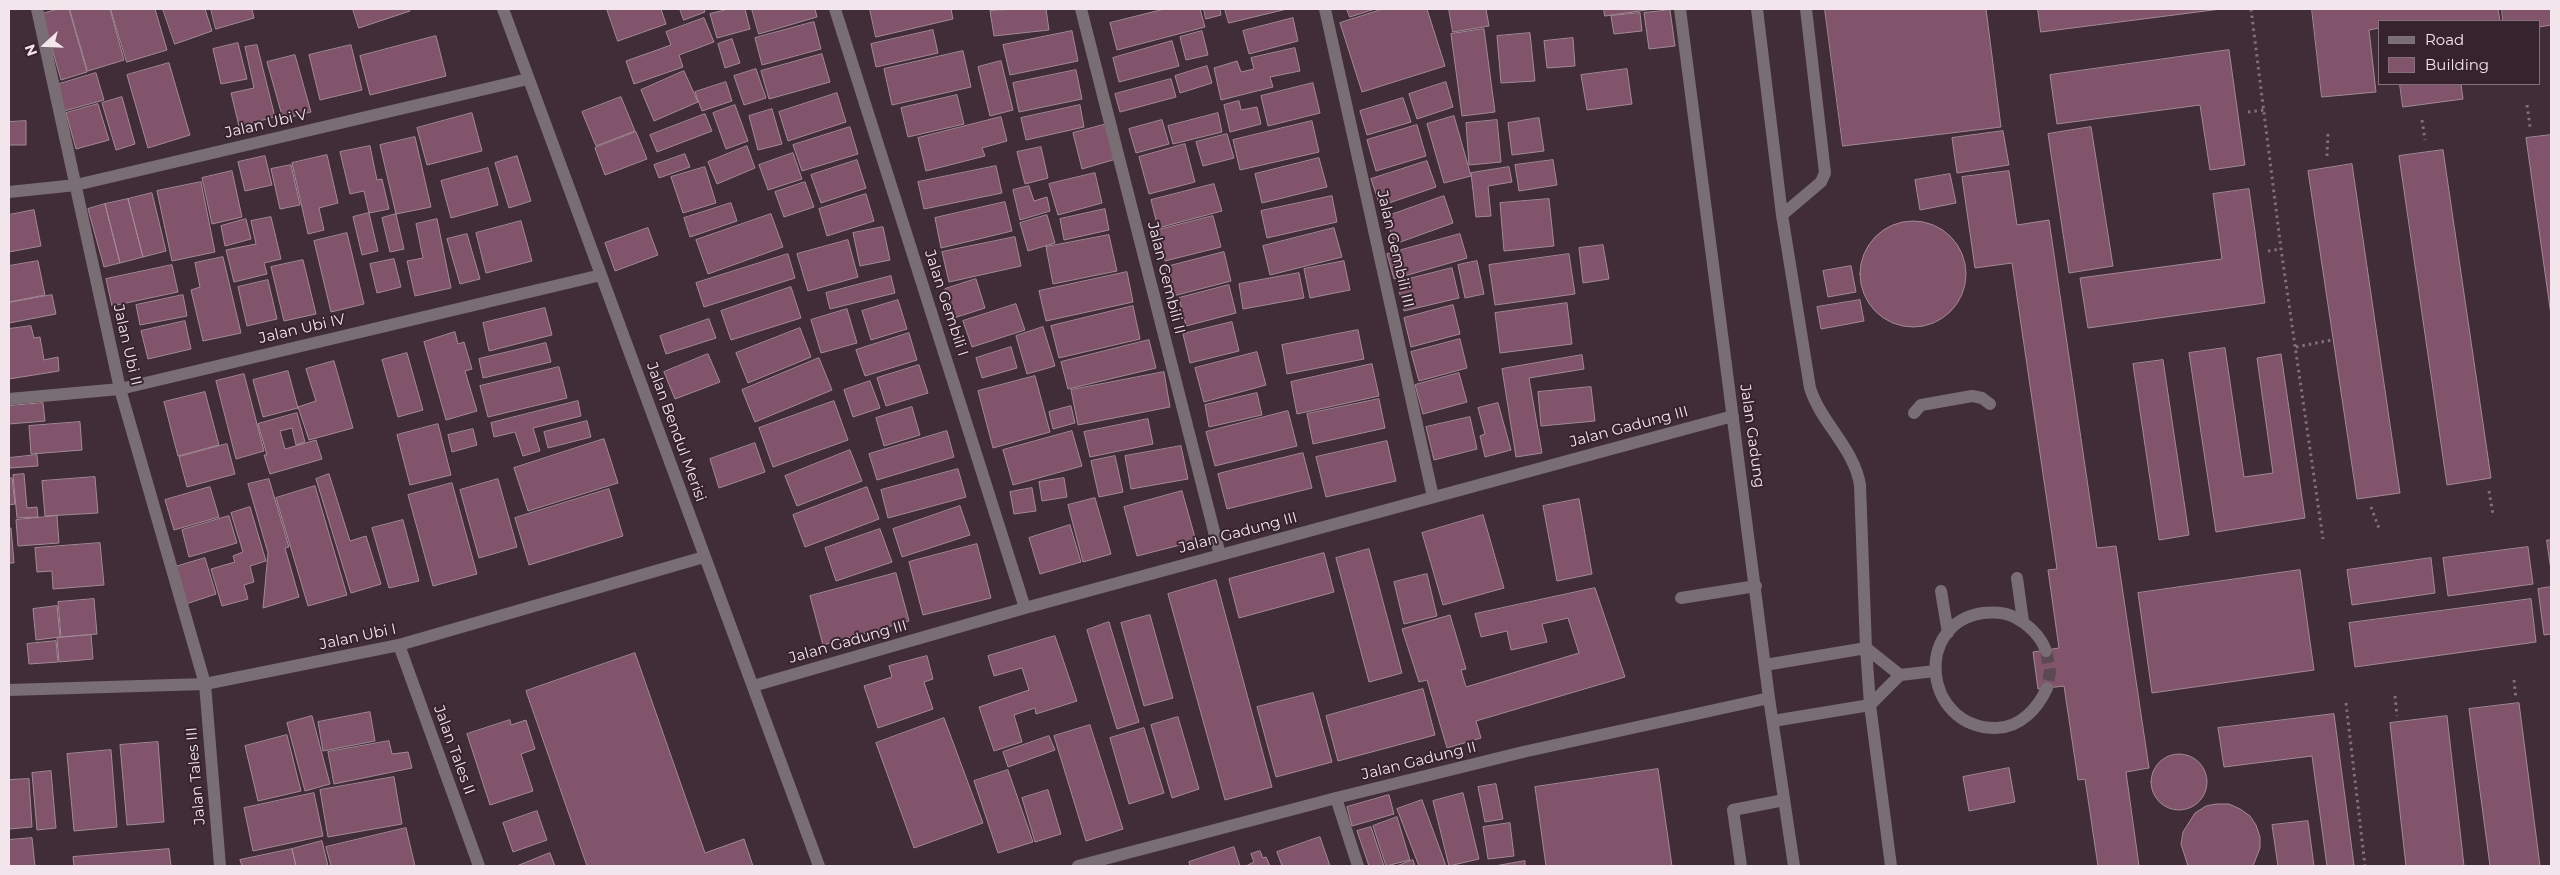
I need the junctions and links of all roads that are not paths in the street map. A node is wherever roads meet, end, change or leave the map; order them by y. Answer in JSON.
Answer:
{"nodes":[{"id":1,"x":37,"y":9,"type":"edge"},
{"id":2,"x":502,"y":9,"type":"edge"},
{"id":3,"x":836,"y":9,"type":"edge"},
{"id":4,"x":1081,"y":9,"type":"edge"},
{"id":5,"x":1325,"y":9,"type":"edge"},
{"id":6,"x":1680,"y":9,"type":"edge"},
{"id":7,"x":1757,"y":9,"type":"edge"},
{"id":8,"x":1806,"y":9,"type":"edge"},
{"id":9,"x":528,"y":79,"type":"junction"},
{"id":10,"x":76,"y":185,"type":"junction"},
{"id":11,"x":9,"y":192,"type":"edge"},
{"id":12,"x":1782,"y":215,"type":"junction"},
{"id":13,"x":601,"y":275,"type":"junction"},
{"id":14,"x":120,"y":389,"type":"junction"},
{"id":15,"x":9,"y":399,"type":"edge"},
{"id":16,"x":1990,"y":404,"type":"dead end"},
{"id":17,"x":1914,"y":413,"type":"dead end"},
{"id":18,"x":1733,"y":416,"type":"junction"},
{"id":19,"x":1433,"y":497,"type":"junction"},
{"id":20,"x":1220,"y":555,"type":"junction"},
{"id":21,"x":704,"y":557,"type":"junction"},
{"id":22,"x":2017,"y":578,"type":"dead end"},
{"id":23,"x":1756,"y":586,"type":"junction"},
{"id":24,"x":1941,"y":591,"type":"dead end"},
{"id":25,"x":1681,"y":598,"type":"dead end"},
{"id":26,"x":1025,"y":608,"type":"junction"},
{"id":27,"x":2023,"y":621,"type":"junction"},
{"id":28,"x":1948,"y":633,"type":"junction"},
{"id":29,"x":399,"y":646,"type":"junction"},
{"id":30,"x":1866,"y":648,"type":"junction"},
{"id":31,"x":2046,"y":651,"type":"tunnel mouth"},
{"id":32,"x":1765,"y":665,"type":"junction"},
{"id":33,"x":1935,"y":671,"type":"junction"},
{"id":34,"x":1900,"y":675,"type":"junction"},
{"id":35,"x":205,"y":684,"type":"junction"},
{"id":36,"x":752,"y":686,"type":"junction"},
{"id":37,"x":2047,"y":688,"type":"tunnel mouth"},
{"id":38,"x":9,"y":690,"type":"edge"},
{"id":39,"x":1770,"y":698,"type":"junction"},
{"id":40,"x":1870,"y":706,"type":"junction"},
{"id":41,"x":1773,"y":721,"type":"junction"},
{"id":42,"x":1336,"y":798,"type":"junction"},
{"id":43,"x":1784,"y":800,"type":"junction"},
{"id":44,"x":1127,"y":854,"type":"junction"},
{"id":45,"x":220,"y":866,"type":"edge"},
{"id":46,"x":479,"y":866,"type":"edge"},
{"id":47,"x":819,"y":866,"type":"edge"},
{"id":48,"x":1078,"y":866,"type":"edge"},
{"id":49,"x":1131,"y":866,"type":"edge"},
{"id":50,"x":1358,"y":866,"type":"edge"},
{"id":51,"x":1741,"y":866,"type":"edge"},
{"id":52,"x":1794,"y":866,"type":"edge"},
{"id":53,"x":1891,"y":866,"type":"edge"}],
"edges":[{"from":1,"to":10,"type":"street","name":"Jalan Ubi II"},
{"from":2,"to":9,"type":"street","name":"Jalan Bendul Merisi"},
{"from":3,"to":26,"type":"street","name":"Jalan Gembili I"},
{"from":4,"to":20,"type":"street","name":"Jalan Gembili II"},
{"from":5,"to":19,"type":"street","name":"Jalan Gembili III"},
{"from":6,"to":18,"type":"street","name":"Jalan Gadung"},
{"from":7,"to":12,"type":"street"},
{"from":8,"to":12,"type":"street"},
{"from":9,"to":10,"type":"street","name":"Jalan Ubi V"},
{"from":9,"to":13,"type":"street","name":"Jalan Bendul Merisi"},
{"from":10,"to":11,"type":"street","name":"Jalan Ubi V"},
{"from":10,"to":14,"type":"street","name":"Jalan Ubi II"},
{"from":12,"to":30,"type":"street"},
{"from":13,"to":14,"type":"street","name":"Jalan Ubi IV"},
{"from":13,"to":21,"type":"street","name":"Jalan Bendul Merisi"},
{"from":14,"to":15,"type":"street","name":"Jalan Ubi IV"},
{"from":14,"to":35,"type":"street","name":"Jalan Ubi II"},
{"from":16,"to":17,"type":"street"},
{"from":18,"to":19,"type":"street","name":"Jalan Gadung III"},
{"from":18,"to":23,"type":"street","name":"Jalan Gadung"},
{"from":19,"to":20,"type":"street","name":"Jalan Gadung III"},
{"from":20,"to":26,"type":"street","name":"Jalan Gadung III"},
{"from":21,"to":29,"type":"street","name":"Jalan Ubi I"},
{"from":21,"to":36,"type":"street","name":"Jalan Bendul Merisi"},
{"from":22,"to":27,"type":"street"},
{"from":23,"to":25,"type":"street"},
{"from":23,"to":32,"type":"street","name":"Jalan Gadung"},
{"from":24,"to":28,"type":"street"},
{"from":26,"to":36,"type":"street","name":"Jalan Gadung III"},
{"from":27,"to":28,"type":"street"},
{"from":27,"to":31,"type":"street"},
{"from":28,"to":33,"type":"street"},
{"from":29,"to":35,"type":"street","name":"Jalan Ubi I"},
{"from":29,"to":46,"type":"street","name":"Jalan Tales II"},
{"from":30,"to":32,"type":"street"},
{"from":30,"to":34,"type":"street"},
{"from":30,"to":40,"type":"street"},
{"from":32,"to":39,"type":"street","name":"Jalan Gadung"},
{"from":33,"to":34,"type":"street"},
{"from":33,"to":37,"type":"street"},
{"from":34,"to":40,"type":"street"},
{"from":35,"to":38,"type":"street","name":"Jalan Ubi I"},
{"from":35,"to":45,"type":"street","name":"Jalan Tales III"},
{"from":36,"to":47,"type":"street","name":"Jalan Bendul Merisi"},
{"from":39,"to":41,"type":"street","name":"Jalan Gadung"},
{"from":39,"to":42,"type":"street","name":"Jalan Gadung II"},
{"from":40,"to":41,"type":"street"},
{"from":40,"to":53,"type":"street"},
{"from":41,"to":43,"type":"street","name":"Jalan Gadung"},
{"from":42,"to":44,"type":"street","name":"Jalan Gadung II"},
{"from":42,"to":50,"type":"street"},
{"from":43,"to":51,"type":"street"},
{"from":43,"to":52,"type":"street","name":"Jalan Gadung"},
{"from":44,"to":48,"type":"street","name":"Jalan Gadung II"},
{"from":44,"to":49,"type":"street"}]}
